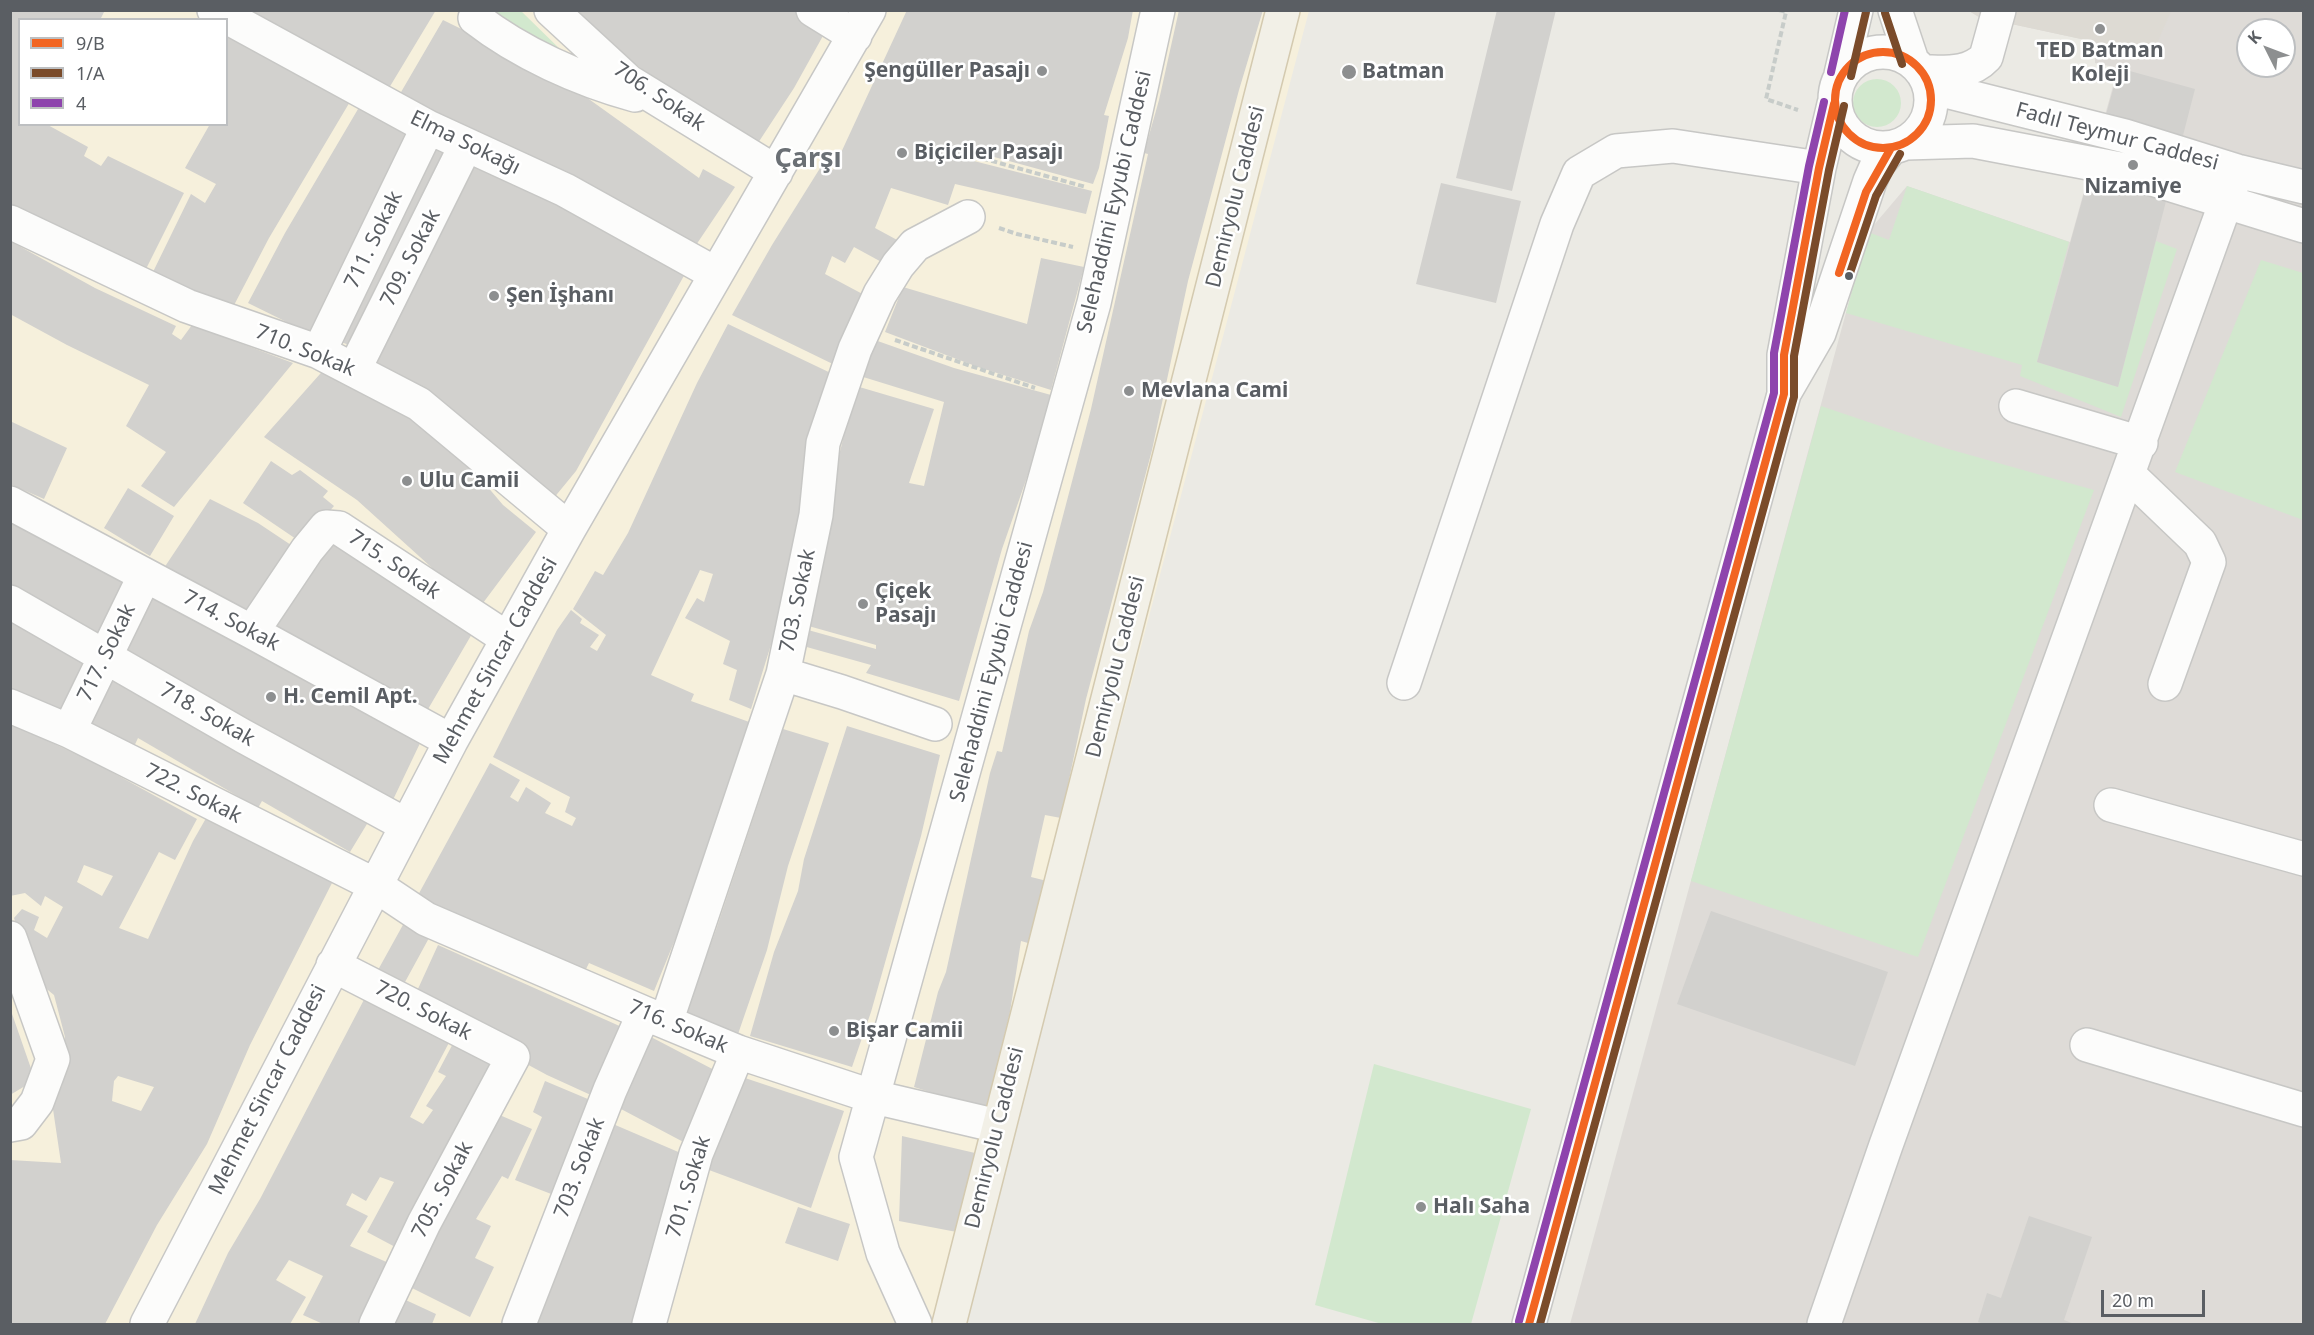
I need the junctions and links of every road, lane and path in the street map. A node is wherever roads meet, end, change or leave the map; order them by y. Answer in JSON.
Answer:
{"nodes":[{"id":1,"x":214,"y":10,"type":"edge"},
{"id":2,"x":550,"y":10,"type":"edge"},
{"id":3,"x":813,"y":10,"type":"edge"},
{"id":4,"x":1158,"y":10,"type":"edge"},
{"id":5,"x":1283,"y":10,"type":"edge"},
{"id":6,"x":1779,"y":10,"type":"edge"},
{"id":7,"x":1856,"y":10,"type":"edge"},
{"id":8,"x":1895,"y":10,"type":"edge"},
{"id":9,"x":1999,"y":10,"type":"edge"},
{"id":10,"x":475,"y":18,"type":"dead end"},
{"id":11,"x":862,"y":23,"type":"edge"},
{"id":12,"x":1922,"y":73,"type":"junction"},
{"id":13,"x":1835,"y":100,"type":"junction"},
{"id":14,"x":666,"y":104,"type":"junction"},
{"id":15,"x":428,"y":127,"type":"junction"},
{"id":16,"x":466,"y":145,"type":"junction"},
{"id":17,"x":1898,"y":145,"type":"junction"},
{"id":18,"x":974,"y":156,"type":"dead end"},
{"id":19,"x":1819,"y":168,"type":"junction"},
{"id":20,"x":2237,"y":171,"type":"junction"},
{"id":21,"x":776,"y":172,"type":"junction"},
{"id":22,"x":2304,"y":187,"type":"edge"},
{"id":23,"x":1119,"y":194,"type":"junction"},
{"id":24,"x":2227,"y":204,"type":"junction"},
{"id":25,"x":968,"y":216,"type":"joint"},
{"id":26,"x":10,"y":222,"type":"edge"},
{"id":27,"x":2304,"y":226,"type":"edge"},
{"id":28,"x":1106,"y":255,"type":"junction"},
{"id":29,"x":716,"y":274,"type":"junction"},
{"id":30,"x":862,"y":333,"type":"junction"},
{"id":31,"x":319,"y":352,"type":"junction"},
{"id":32,"x":354,"y":370,"type":"junction"},
{"id":33,"x":1784,"y":394,"type":"junction"},
{"id":34,"x":1067,"y":398,"type":"junction"},
{"id":35,"x":2016,"y":406,"type":"dead end"},
{"id":36,"x":2141,"y":442,"type":"junction"},
{"id":37,"x":2129,"y":475,"type":"junction"},
{"id":38,"x":10,"y":503,"type":"edge"},
{"id":39,"x":569,"y":529,"type":"junction"},
{"id":40,"x":145,"y":575,"type":"junction"},
{"id":41,"x":10,"y":602,"type":"edge"},
{"id":42,"x":252,"y":632,"type":"junction"},
{"id":43,"x":508,"y":639,"type":"junction"},
{"id":44,"x":106,"y":656,"type":"junction"},
{"id":45,"x":783,"y":674,"type":"junction"},
{"id":46,"x":1404,"y":683,"type":"dead end"},
{"id":47,"x":2165,"y":684,"type":"dead end"},
{"id":48,"x":10,"y":706,"type":"edge"},
{"id":49,"x":935,"y":724,"type":"dead end"},
{"id":50,"x":69,"y":731,"type":"junction"},
{"id":51,"x":451,"y":741,"type":"junction"},
{"id":52,"x":2111,"y":805,"type":"dead end"},
{"id":53,"x":405,"y":825,"type":"junction"},
{"id":54,"x":2304,"y":859,"type":"edge"},
{"id":55,"x":375,"y":885,"type":"junction"},
{"id":56,"x":10,"y":938,"type":"edge"},
{"id":57,"x":333,"y":965,"type":"junction"},
{"id":58,"x":655,"y":1017,"type":"junction"},
{"id":59,"x":2087,"y":1045,"type":"dead end"},
{"id":60,"x":738,"y":1052,"type":"junction"},
{"id":61,"x":513,"y":1058,"type":"joint"},
{"id":62,"x":874,"y":1097,"type":"junction"},
{"id":63,"x":2304,"y":1110,"type":"edge"},
{"id":64,"x":10,"y":1125,"type":"edge"},
{"id":65,"x":998,"y":1126,"type":"junction"},
{"id":66,"x":147,"y":1324,"type":"edge"},
{"id":67,"x":376,"y":1324,"type":"edge"},
{"id":68,"x":519,"y":1324,"type":"edge"},
{"id":69,"x":649,"y":1324,"type":"edge"},
{"id":70,"x":915,"y":1324,"type":"edge"},
{"id":71,"x":949,"y":1324,"type":"edge"},
{"id":72,"x":1529,"y":1324,"type":"edge"},
{"id":73,"x":1824,"y":1324,"type":"edge"}],
"edges":[{"from":1,"to":15,"type":"street","name":"Elma Sokağı"},
{"from":2,"to":14,"type":"street","name":"706. Sokak"},
{"from":3,"to":11,"type":"street"},
{"from":4,"to":23,"type":"street","name":"Selehaddini Eyyubi Caddesi"},
{"from":5,"to":65,"type":"main road","name":"Demiryolu Caddesi"},
{"from":6,"to":13,"type":"path"},
{"from":7,"to":13,"type":"street"},
{"from":8,"to":12,"type":"street"},
{"from":9,"to":12,"type":"street"},
{"from":10,"to":14,"type":"street"},
{"from":11,"to":21,"type":"street","name":"Mehmet Sincar Caddesi"},
{"from":12,"to":13,"type":"street"},
{"from":12,"to":17,"type":"street"},
{"from":12,"to":20,"type":"street","name":"Fadıl Teymur Caddesi"},
{"from":13,"to":17,"type":"street"},
{"from":13,"to":19,"type":"street"},
{"from":14,"to":21,"type":"street","name":"706. Sokak"},
{"from":15,"to":16,"type":"street","name":"Elma Sokağı"},
{"from":15,"to":31,"type":"street","name":"711. Sokak"},
{"from":16,"to":29,"type":"street","name":"Elma Sokağı"},
{"from":16,"to":32,"type":"street","name":"709. Sokak"},
{"from":17,"to":24,"type":"street","name":"Fadıl Teymur Caddesi"},
{"from":17,"to":33,"type":"street"},
{"from":18,"to":23,"type":"path"},
{"from":19,"to":33,"type":"street"},
{"from":19,"to":46,"type":"street"},
{"from":20,"to":22,"type":"street","name":"Fadıl Teymur Caddesi"},
{"from":20,"to":24,"type":"street"},
{"from":21,"to":29,"type":"street","name":"Mehmet Sincar Caddesi"},
{"from":23,"to":28,"type":"street","name":"Selehaddini Eyyubi Caddesi"},
{"from":24,"to":27,"type":"street","name":"Fadıl Teymur Caddesi"},
{"from":24,"to":36,"type":"street"},
{"from":25,"to":28,"type":"path"},
{"from":25,"to":30,"type":"street","name":"703. Sokak"},
{"from":26,"to":31,"type":"street","name":"710. Sokak"},
{"from":28,"to":34,"type":"street","name":"Selehaddini Eyyubi Caddesi"},
{"from":29,"to":39,"type":"street","name":"Mehmet Sincar Caddesi"},
{"from":30,"to":34,"type":"path"},
{"from":30,"to":45,"type":"street","name":"703. Sokak"},
{"from":31,"to":32,"type":"street","name":"710. Sokak"},
{"from":32,"to":39,"type":"street","name":"710. Sokak"},
{"from":33,"to":72,"type":"street"},
{"from":34,"to":62,"type":"street","name":"Selehaddini Eyyubi Caddesi"},
{"from":35,"to":36,"type":"street"},
{"from":36,"to":37,"type":"street"},
{"from":37,"to":47,"type":"street"},
{"from":37,"to":73,"type":"street"},
{"from":38,"to":40,"type":"street","name":"714. Sokak"},
{"from":39,"to":43,"type":"street","name":"Mehmet Sincar Caddesi"},
{"from":40,"to":42,"type":"street","name":"714. Sokak"},
{"from":40,"to":44,"type":"street","name":"717. Sokak"},
{"from":41,"to":44,"type":"street","name":"718. Sokak"},
{"from":42,"to":43,"type":"street","name":"715. Sokak"},
{"from":42,"to":51,"type":"street","name":"714. Sokak"},
{"from":43,"to":51,"type":"street","name":"Mehmet Sincar Caddesi"},
{"from":44,"to":50,"type":"street","name":"717. Sokak"},
{"from":44,"to":53,"type":"street","name":"718. Sokak"},
{"from":45,"to":49,"type":"street"},
{"from":45,"to":58,"type":"street","name":"703. Sokak"},
{"from":48,"to":50,"type":"street","name":"722. Sokak"},
{"from":50,"to":55,"type":"street","name":"722. Sokak"},
{"from":51,"to":53,"type":"street","name":"Mehmet Sincar Caddesi"},
{"from":52,"to":54,"type":"street"},
{"from":53,"to":55,"type":"street","name":"Mehmet Sincar Caddesi"},
{"from":55,"to":57,"type":"street","name":"Mehmet Sincar Caddesi"},
{"from":55,"to":58,"type":"street","name":"716. Sokak"},
{"from":56,"to":64,"type":"street"},
{"from":57,"to":61,"type":"street","name":"720. Sokak"},
{"from":57,"to":66,"type":"street","name":"Mehmet Sincar Caddesi"},
{"from":58,"to":60,"type":"street","name":"716. Sokak"},
{"from":58,"to":68,"type":"street","name":"703. Sokak"},
{"from":59,"to":63,"type":"street"},
{"from":60,"to":62,"type":"street","name":"716. Sokak"},
{"from":60,"to":69,"type":"street","name":"701. Sokak"},
{"from":61,"to":67,"type":"street","name":"705. Sokak"},
{"from":62,"to":65,"type":"street","name":"716. Sokak"},
{"from":62,"to":70,"type":"street","name":"Selehaddini Eyyubi Caddesi"},
{"from":65,"to":71,"type":"main road","name":"Demiryolu Caddesi"}]}
